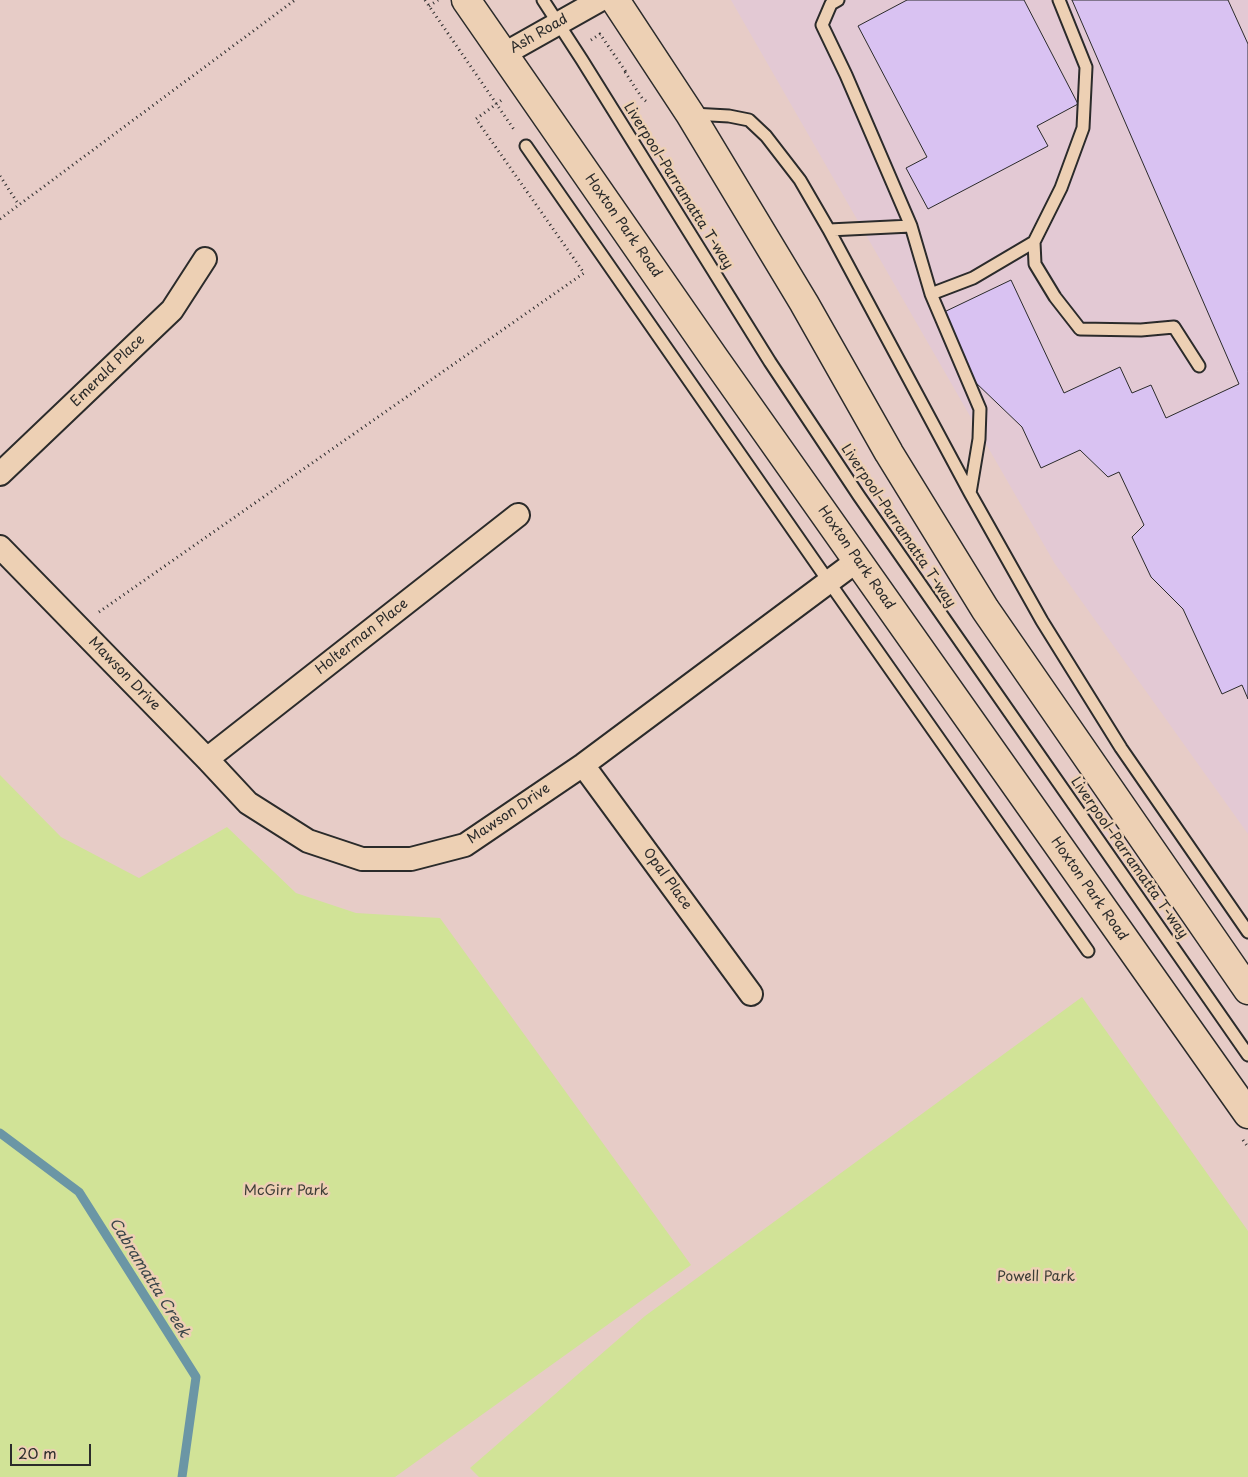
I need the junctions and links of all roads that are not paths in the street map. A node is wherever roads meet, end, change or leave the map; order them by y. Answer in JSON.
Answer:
{"nodes":[{"id":1,"x":466,"y":0,"type":"edge"},
{"id":2,"x":543,"y":0,"type":"edge"},
{"id":3,"x":600,"y":0,"type":"edge"},
{"id":4,"x":615,"y":0,"type":"edge"},
{"id":5,"x":838,"y":0,"type":"edge"},
{"id":6,"x":1059,"y":0,"type":"edge"},
{"id":7,"x":559,"y":23,"type":"junction"},
{"id":8,"x":504,"y":54,"type":"junction"},
{"id":9,"x":690,"y":114,"type":"junction"},
{"id":10,"x":526,"y":146,"type":"road end"},
{"id":11,"x":911,"y":226,"type":"junction"},
{"id":12,"x":829,"y":230,"type":"junction"},
{"id":13,"x":1034,"y":242,"type":"junction"},
{"id":14,"x":205,"y":259,"type":"dead end"},
{"id":15,"x":931,"y":294,"type":"junction"},
{"id":16,"x":1199,"y":366,"type":"dead end"},
{"id":17,"x":0,"y":474,"type":"edge"},
{"id":18,"x":970,"y":493,"type":"junction"},
{"id":19,"x":518,"y":515,"type":"dead end"},
{"id":20,"x":0,"y":547,"type":"edge"},
{"id":21,"x":858,"y":560,"type":"junction"},
{"id":22,"x":829,"y":582,"type":"junction"},
{"id":23,"x":207,"y":759,"type":"junction"},
{"id":24,"x":583,"y":765,"type":"junction"},
{"id":25,"x":1248,"y":932,"type":"edge"},
{"id":26,"x":1088,"y":951,"type":"dead end"},
{"id":27,"x":1248,"y":990,"type":"edge"},
{"id":28,"x":751,"y":994,"type":"dead end"},
{"id":29,"x":1248,"y":1056,"type":"edge"},
{"id":30,"x":1248,"y":1114,"type":"edge"}],
"edges":[{"from":1,"to":8,"type":"main road","name":"Hoxton Park Road"},
{"from":2,"to":7,"type":"lane","name":"Liverpool–Parramatta T-way"},
{"from":3,"to":7,"type":"street","name":"Ash Road"},
{"from":4,"to":9,"type":"main road"},
{"from":5,"to":11,"type":"lane"},
{"from":6,"to":13,"type":"lane"},
{"from":7,"to":8,"type":"street","name":"Ash Road"},
{"from":7,"to":29,"type":"lane","name":"Liverpool–Parramatta T-way"},
{"from":8,"to":21,"type":"main road","name":"Hoxton Park Road"},
{"from":9,"to":12,"type":"lane"},
{"from":9,"to":27,"type":"main road"},
{"from":10,"to":22,"type":"lane"},
{"from":11,"to":12,"type":"lane"},
{"from":11,"to":15,"type":"lane"},
{"from":12,"to":18,"type":"lane"},
{"from":13,"to":15,"type":"lane"},
{"from":13,"to":16,"type":"lane"},
{"from":14,"to":17,"type":"street","name":"Emerald Place"},
{"from":15,"to":18,"type":"lane"},
{"from":18,"to":25,"type":"lane"},
{"from":19,"to":23,"type":"street","name":"Holterman Place"},
{"from":20,"to":23,"type":"street","name":"Mawson Drive"},
{"from":21,"to":22,"type":"street","name":"Mawson Drive"},
{"from":21,"to":30,"type":"main road","name":"Hoxton Park Road"},
{"from":22,"to":24,"type":"street","name":"Mawson Drive"},
{"from":22,"to":26,"type":"lane"},
{"from":23,"to":24,"type":"street","name":"Mawson Drive"},
{"from":24,"to":28,"type":"street","name":"Opal Place"}]}
